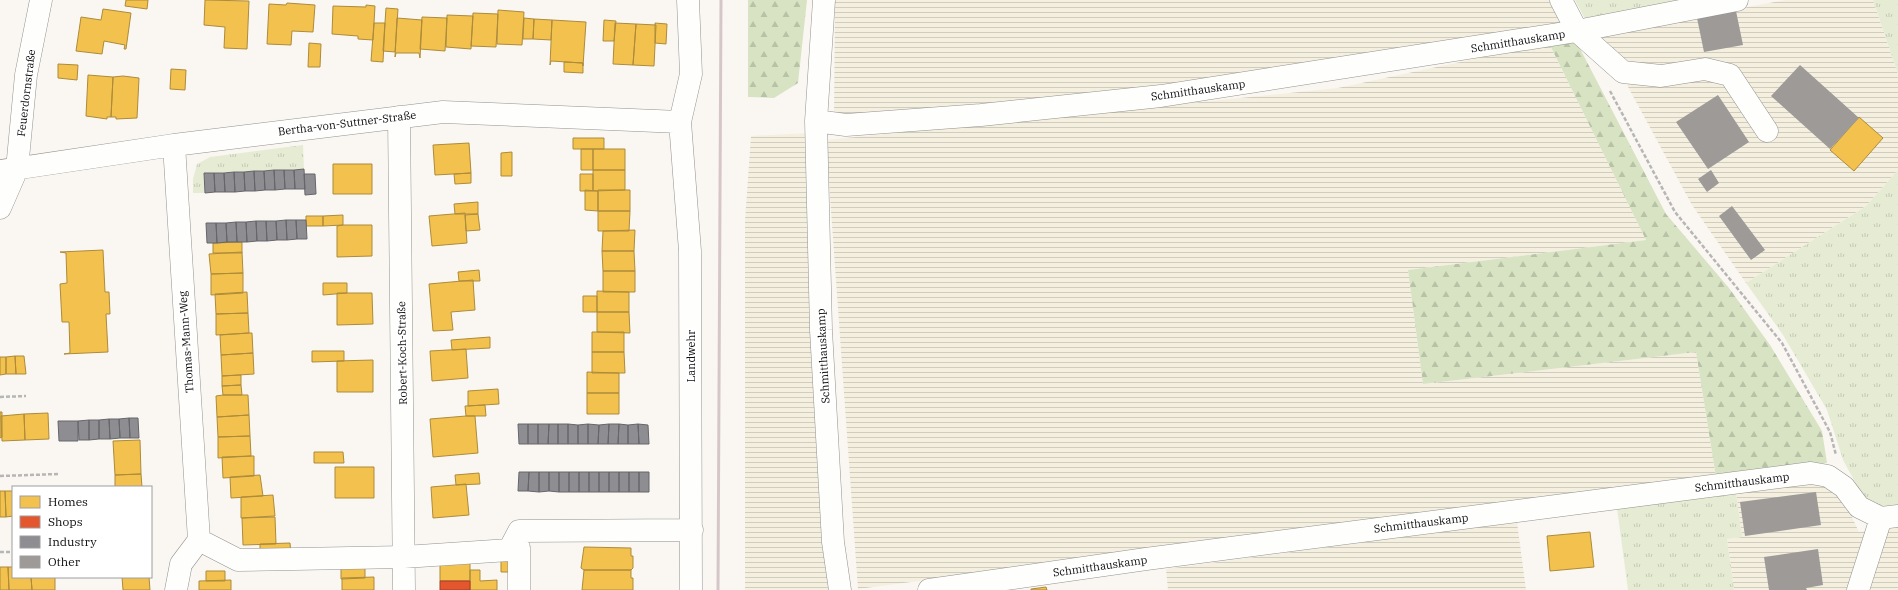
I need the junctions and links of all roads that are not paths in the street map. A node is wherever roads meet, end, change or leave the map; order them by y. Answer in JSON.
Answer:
{"nodes":[{"id":1,"x":41,"y":0,"type":"edge"},
{"id":2,"x":688,"y":0,"type":"edge"},
{"id":3,"x":824,"y":0,"type":"edge"},
{"id":4,"x":1561,"y":0,"type":"edge"},
{"id":5,"x":1737,"y":0,"type":"edge"},
{"id":6,"x":1577,"y":31,"type":"junction"},
{"id":7,"x":399,"y":117,"type":"junction"},
{"id":8,"x":816,"y":121,"type":"junction"},
{"id":9,"x":680,"y":122,"type":"junction"},
{"id":10,"x":1768,"y":131,"type":"dead end"},
{"id":11,"x":174,"y":145,"type":"junction"},
{"id":12,"x":9,"y":170,"type":"edge"},
{"id":13,"x":0,"y":208,"type":"edge"},
{"id":14,"x":1890,"y":517,"type":"edge"},
{"id":15,"x":692,"y":530,"type":"junction"},
{"id":16,"x":199,"y":540,"type":"junction"},
{"id":17,"x":513,"y":543,"type":"junction"},
{"id":18,"x":404,"y":557,"type":"junction"},
{"id":19,"x":176,"y":590,"type":"edge"},
{"id":20,"x":404,"y":590,"type":"edge"},
{"id":21,"x":519,"y":590,"type":"edge"},
{"id":22,"x":692,"y":590,"type":"edge"},
{"id":23,"x":840,"y":590,"type":"edge"},
{"id":24,"x":929,"y":590,"type":"edge"},
{"id":25,"x":1858,"y":590,"type":"edge"}],
"edges":[{"from":1,"to":12,"type":"street","name":"Feuerdornstraße"},
{"from":2,"to":9,"type":"street","name":"Landwehr"},
{"from":3,"to":8,"type":"street","name":"Schmitthauskamp"},
{"from":4,"to":6,"type":"street","name":"Schmitthauskamp"},
{"from":5,"to":6,"type":"street","name":"Schmitthauskamp"},
{"from":6,"to":8,"type":"street","name":"Schmitthauskamp"},
{"from":6,"to":10,"type":"street"},
{"from":7,"to":9,"type":"street","name":"Bertha-von-Suttner-Straße"},
{"from":7,"to":11,"type":"street","name":"Bertha-von-Suttner-Straße"},
{"from":7,"to":18,"type":"street","name":"Robert-Koch-Straße"},
{"from":8,"to":23,"type":"street","name":"Schmitthauskamp"},
{"from":9,"to":15,"type":"street","name":"Landwehr"},
{"from":11,"to":12,"type":"street","name":"Bertha-von-Suttner-Straße"},
{"from":11,"to":16,"type":"street","name":"Thomas-Mann-Weg"},
{"from":12,"to":13,"type":"street","name":"Feuerdornstraße"},
{"from":14,"to":24,"type":"street","name":"Schmitthauskamp"},
{"from":14,"to":25,"type":"street"},
{"from":15,"to":17,"type":"street"},
{"from":15,"to":22,"type":"street","name":"Landwehr"},
{"from":16,"to":18,"type":"street"},
{"from":16,"to":19,"type":"street"},
{"from":17,"to":18,"type":"street"},
{"from":17,"to":21,"type":"street"},
{"from":18,"to":20,"type":"street","name":"Robert-Koch-Straße"}]}
